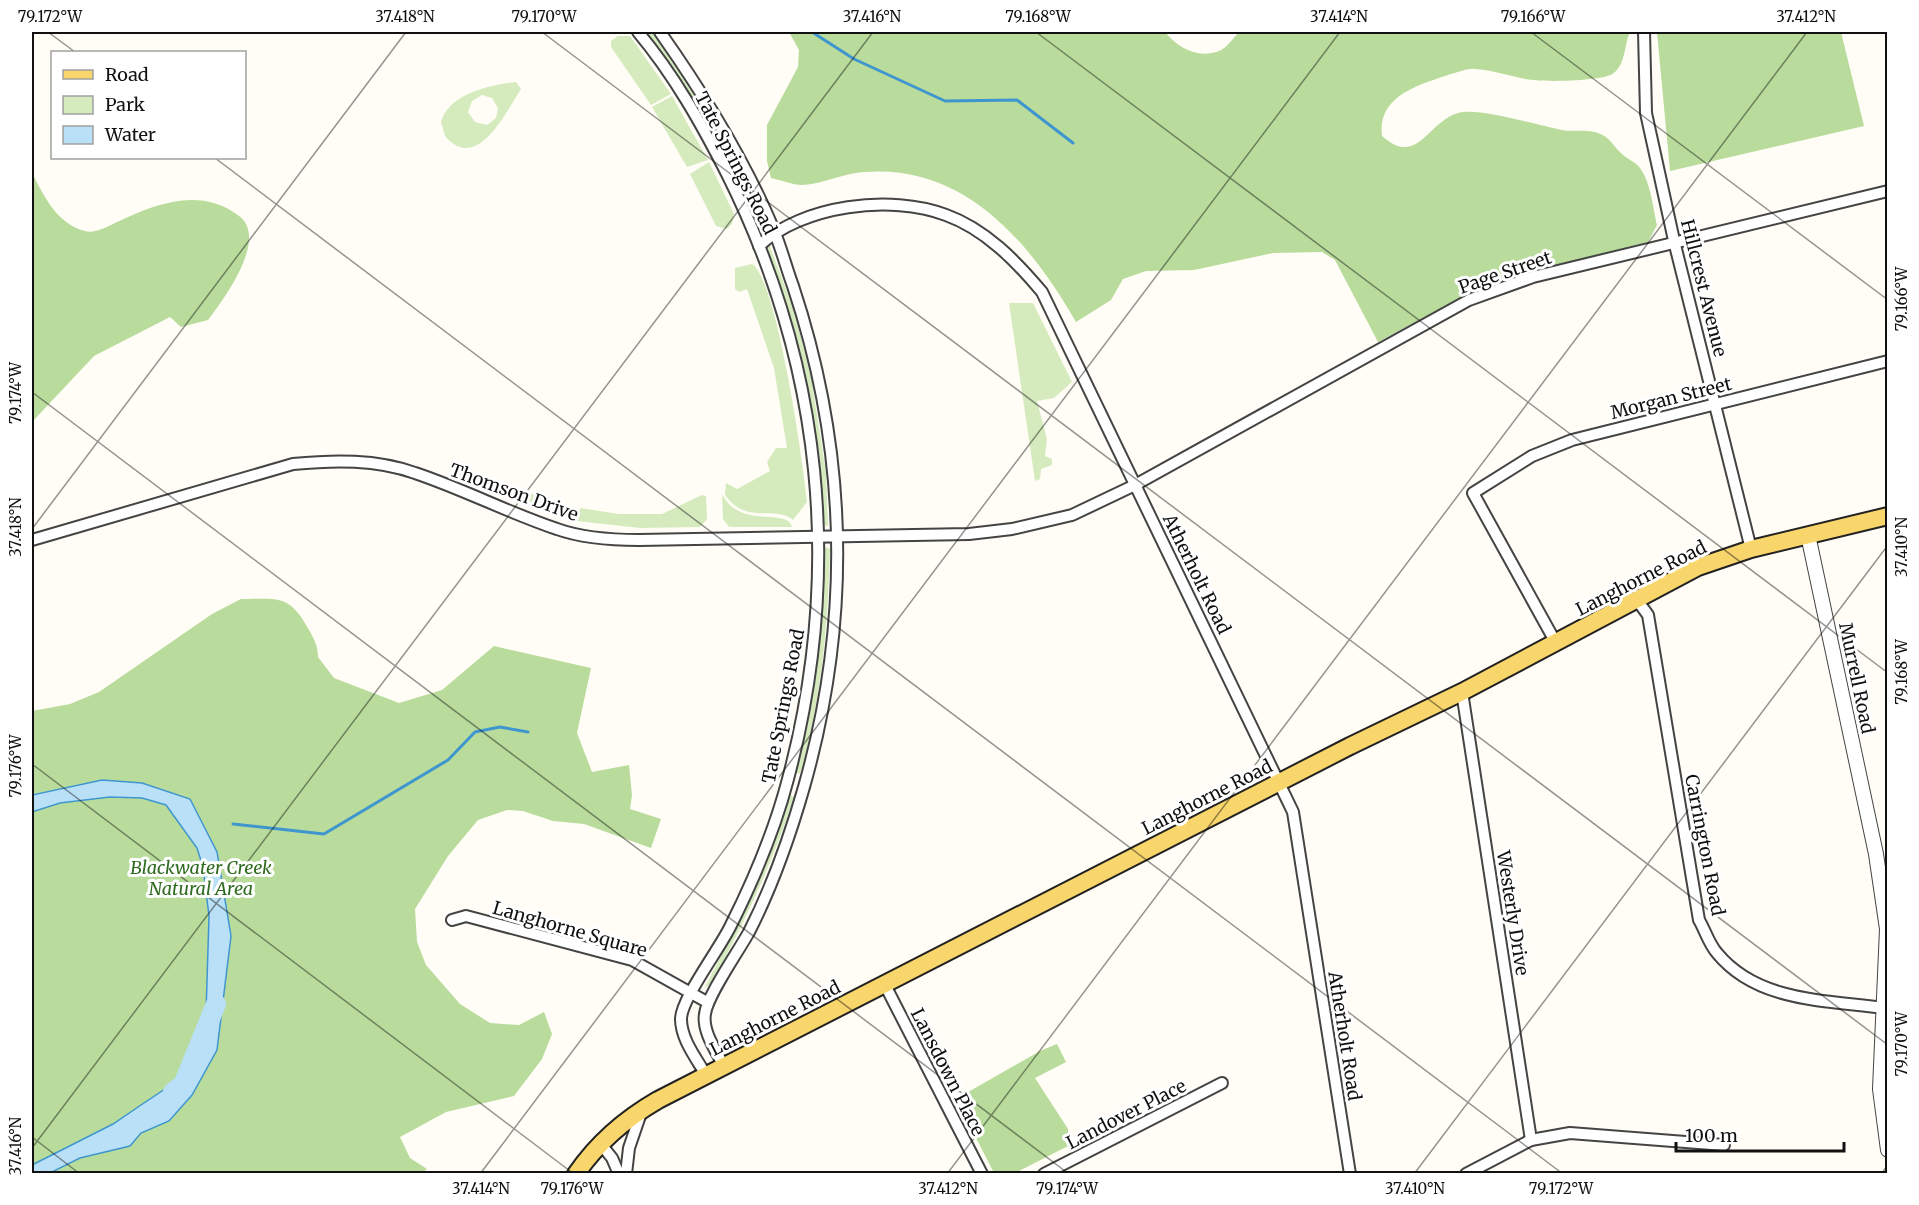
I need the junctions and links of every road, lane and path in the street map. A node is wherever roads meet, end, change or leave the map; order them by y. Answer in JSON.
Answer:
{"nodes":[{"id":1,"x":638,"y":32,"type":"edge"},
{"id":2,"x":660,"y":32,"type":"edge"},
{"id":3,"x":1644,"y":32,"type":"edge"},
{"id":4,"x":1887,"y":191,"type":"edge"},
{"id":5,"x":753,"y":230,"type":"junction"},
{"id":6,"x":775,"y":231,"type":"junction"},
{"id":7,"x":1675,"y":244,"type":"junction"},
{"id":8,"x":759,"y":246,"type":"junction"},
{"id":9,"x":1887,"y":361,"type":"edge"},
{"id":10,"x":1716,"y":404,"type":"junction"},
{"id":11,"x":1135,"y":485,"type":"junction"},
{"id":12,"x":1887,"y":516,"type":"edge"},
{"id":13,"x":1808,"y":535,"type":"junction"},
{"id":14,"x":838,"y":536,"type":"junction"},
{"id":15,"x":819,"y":537,"type":"junction"},
{"id":16,"x":32,"y":540,"type":"edge"},
{"id":17,"x":1751,"y":549,"type":"junction"},
{"id":18,"x":1637,"y":600,"type":"junction"},
{"id":19,"x":1556,"y":643,"type":"junction"},
{"id":20,"x":1462,"y":692,"type":"junction"},
{"id":21,"x":1280,"y":783,"type":"junction"},
{"id":22,"x":452,"y":920,"type":"dead end"},
{"id":23,"x":885,"y":985,"type":"junction"},
{"id":24,"x":690,"y":994,"type":"junction"},
{"id":25,"x":707,"y":1002,"type":"junction"},
{"id":26,"x":1884,"y":1008,"type":"junction"},
{"id":27,"x":724,"y":1066,"type":"junction"},
{"id":28,"x":706,"y":1075,"type":"junction"},
{"id":29,"x":1222,"y":1083,"type":"dead end"},
{"id":30,"x":642,"y":1109,"type":"junction"},
{"id":31,"x":1531,"y":1140,"type":"junction"},
{"id":32,"x":600,"y":1143,"type":"junction"},
{"id":33,"x":1724,"y":1145,"type":"dead end"},
{"id":34,"x":1887,"y":1150,"type":"edge"},
{"id":35,"x":576,"y":1173,"type":"edge"},
{"id":36,"x":619,"y":1173,"type":"edge"},
{"id":37,"x":626,"y":1173,"type":"edge"},
{"id":38,"x":982,"y":1173,"type":"edge"},
{"id":39,"x":1044,"y":1173,"type":"edge"},
{"id":40,"x":1350,"y":1173,"type":"edge"},
{"id":41,"x":1466,"y":1173,"type":"edge"}],
"edges":[{"from":1,"to":5,"type":"street","name":"Tate Springs Road"},
{"from":2,"to":6,"type":"street","name":"Tate Springs Road"},
{"from":3,"to":7,"type":"street","name":"Hillcrest Avenue"},
{"from":4,"to":7,"type":"street","name":"Page Street"},
{"from":5,"to":6,"type":"street","name":"Atherholt Road"},
{"from":5,"to":8,"type":"street","name":"Tate Springs Road"},
{"from":6,"to":8,"type":"street","name":"Atherholt Road"},
{"from":6,"to":11,"type":"street","name":"Atherholt Road"},
{"from":6,"to":14,"type":"street","name":"Tate Springs Road"},
{"from":7,"to":10,"type":"street","name":"Hillcrest Avenue"},
{"from":7,"to":11,"type":"street","name":"Page Street"},
{"from":8,"to":15,"type":"street","name":"Tate Springs Road"},
{"from":9,"to":10,"type":"street","name":"Morgan Street"},
{"from":10,"to":17,"type":"street","name":"Hillcrest Avenue"},
{"from":10,"to":19,"type":"street","name":"Morgan Street"},
{"from":11,"to":14,"type":"street","name":"Thomson Drive"},
{"from":11,"to":21,"type":"street","name":"Atherholt Road"},
{"from":12,"to":13,"type":"main road","name":"Langhorne Road"},
{"from":13,"to":17,"type":"main road","name":"Langhorne Road"},
{"from":13,"to":26,"type":"street","name":"Murrell Road"},
{"from":14,"to":15,"type":"street","name":"Thomson Drive"},
{"from":14,"to":25,"type":"street","name":"Tate Springs Road"},
{"from":15,"to":16,"type":"street","name":"Thomson Drive"},
{"from":15,"to":24,"type":"street","name":"Tate Springs Road"},
{"from":17,"to":18,"type":"main road","name":"Langhorne Road"},
{"from":18,"to":19,"type":"main road","name":"Langhorne Road"},
{"from":18,"to":26,"type":"street","name":"Carrington Road"},
{"from":19,"to":20,"type":"main road","name":"Langhorne Road"},
{"from":20,"to":21,"type":"main road","name":"Langhorne Road"},
{"from":20,"to":31,"type":"street","name":"Westerly Drive"},
{"from":21,"to":23,"type":"main road","name":"Langhorne Road"},
{"from":21,"to":40,"type":"street","name":"Atherholt Road"},
{"from":22,"to":24,"type":"street","name":"Langhorne Square"},
{"from":23,"to":27,"type":"main road","name":"Langhorne Road"},
{"from":23,"to":38,"type":"street","name":"Lansdown Place"},
{"from":24,"to":25,"type":"street","name":"Langhorne Square"},
{"from":24,"to":28,"type":"street","name":"Tate Springs Road"},
{"from":25,"to":27,"type":"street"},
{"from":26,"to":34,"type":"street","name":"Murrell Road"},
{"from":27,"to":28,"type":"main road","name":"Langhorne Road"},
{"from":28,"to":30,"type":"main road","name":"Langhorne Road"},
{"from":29,"to":39,"type":"street","name":"Landover Place"},
{"from":30,"to":32,"type":"main road","name":"Langhorne Road"},
{"from":30,"to":37,"type":"street"},
{"from":31,"to":33,"type":"street"},
{"from":31,"to":41,"type":"street"},
{"from":32,"to":35,"type":"main road","name":"Langhorne Road"},
{"from":32,"to":36,"type":"street"}]}
